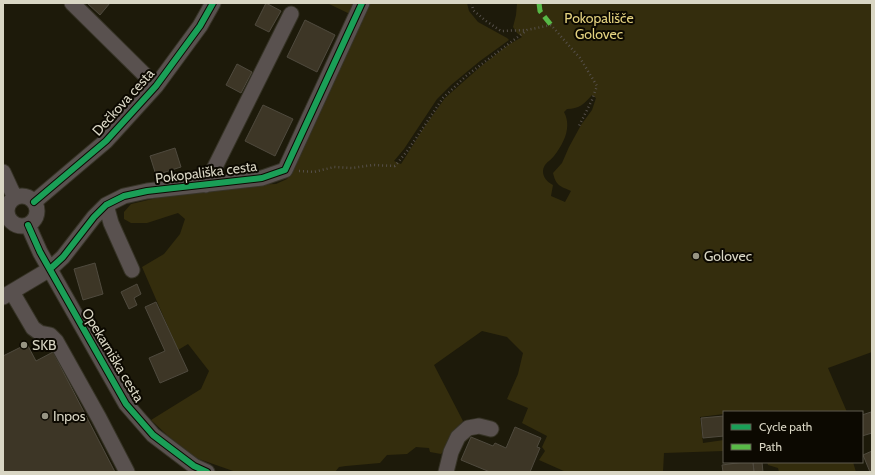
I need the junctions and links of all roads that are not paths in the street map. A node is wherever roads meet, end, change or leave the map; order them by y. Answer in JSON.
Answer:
{"nodes":[{"id":1,"x":72,"y":3,"type":"edge"},
{"id":2,"x":213,"y":3,"type":"edge"},
{"id":3,"x":362,"y":3,"type":"edge"},
{"id":4,"x":291,"y":14,"type":"dead end"},
{"id":5,"x":156,"y":86,"type":"junction"},
{"id":6,"x":3,"y":172,"type":"edge"},
{"id":7,"x":206,"y":185,"type":"junction"},
{"id":8,"x":15,"y":198,"type":"junction"},
{"id":9,"x":34,"y":202,"type":"junction"},
{"id":10,"x":106,"y":205,"type":"junction"},
{"id":11,"x":6,"y":220,"type":"edge"},
{"id":12,"x":28,"y":225,"type":"junction"},
{"id":13,"x":50,"y":269,"type":"junction"},
{"id":14,"x":132,"y":270,"type":"dead end"},
{"id":15,"x":8,"y":294,"type":"edge"},
{"id":16,"x":490,"y":429,"type":"dead end"},
{"id":17,"x":127,"y":472,"type":"edge"},
{"id":18,"x":207,"y":472,"type":"edge"},
{"id":19,"x":446,"y":472,"type":"edge"}],
"edges":[{"from":1,"to":5,"type":"street"},
{"from":2,"to":5,"type":"street","name":"Dečkova cesta"},
{"from":3,"to":7,"type":"street","name":"Pokopališka cesta"},
{"from":4,"to":7,"type":"street"},
{"from":5,"to":9,"type":"street","name":"Dečkova cesta"},
{"from":6,"to":8,"type":"street"},
{"from":7,"to":10,"type":"street","name":"Pokopališka cesta"},
{"from":8,"to":9,"type":"street"},
{"from":8,"to":11,"type":"street"},
{"from":9,"to":12,"type":"street"},
{"from":10,"to":13,"type":"street","name":"Pokopališka cesta"},
{"from":10,"to":14,"type":"street"},
{"from":11,"to":12,"type":"street"},
{"from":12,"to":13,"type":"street","name":"Opekarniška cesta"},
{"from":13,"to":15,"type":"street","name":"Pokopališka cesta"},
{"from":13,"to":18,"type":"street","name":"Opekarniška cesta"},
{"from":15,"to":17,"type":"street"},
{"from":16,"to":19,"type":"street"}]}
